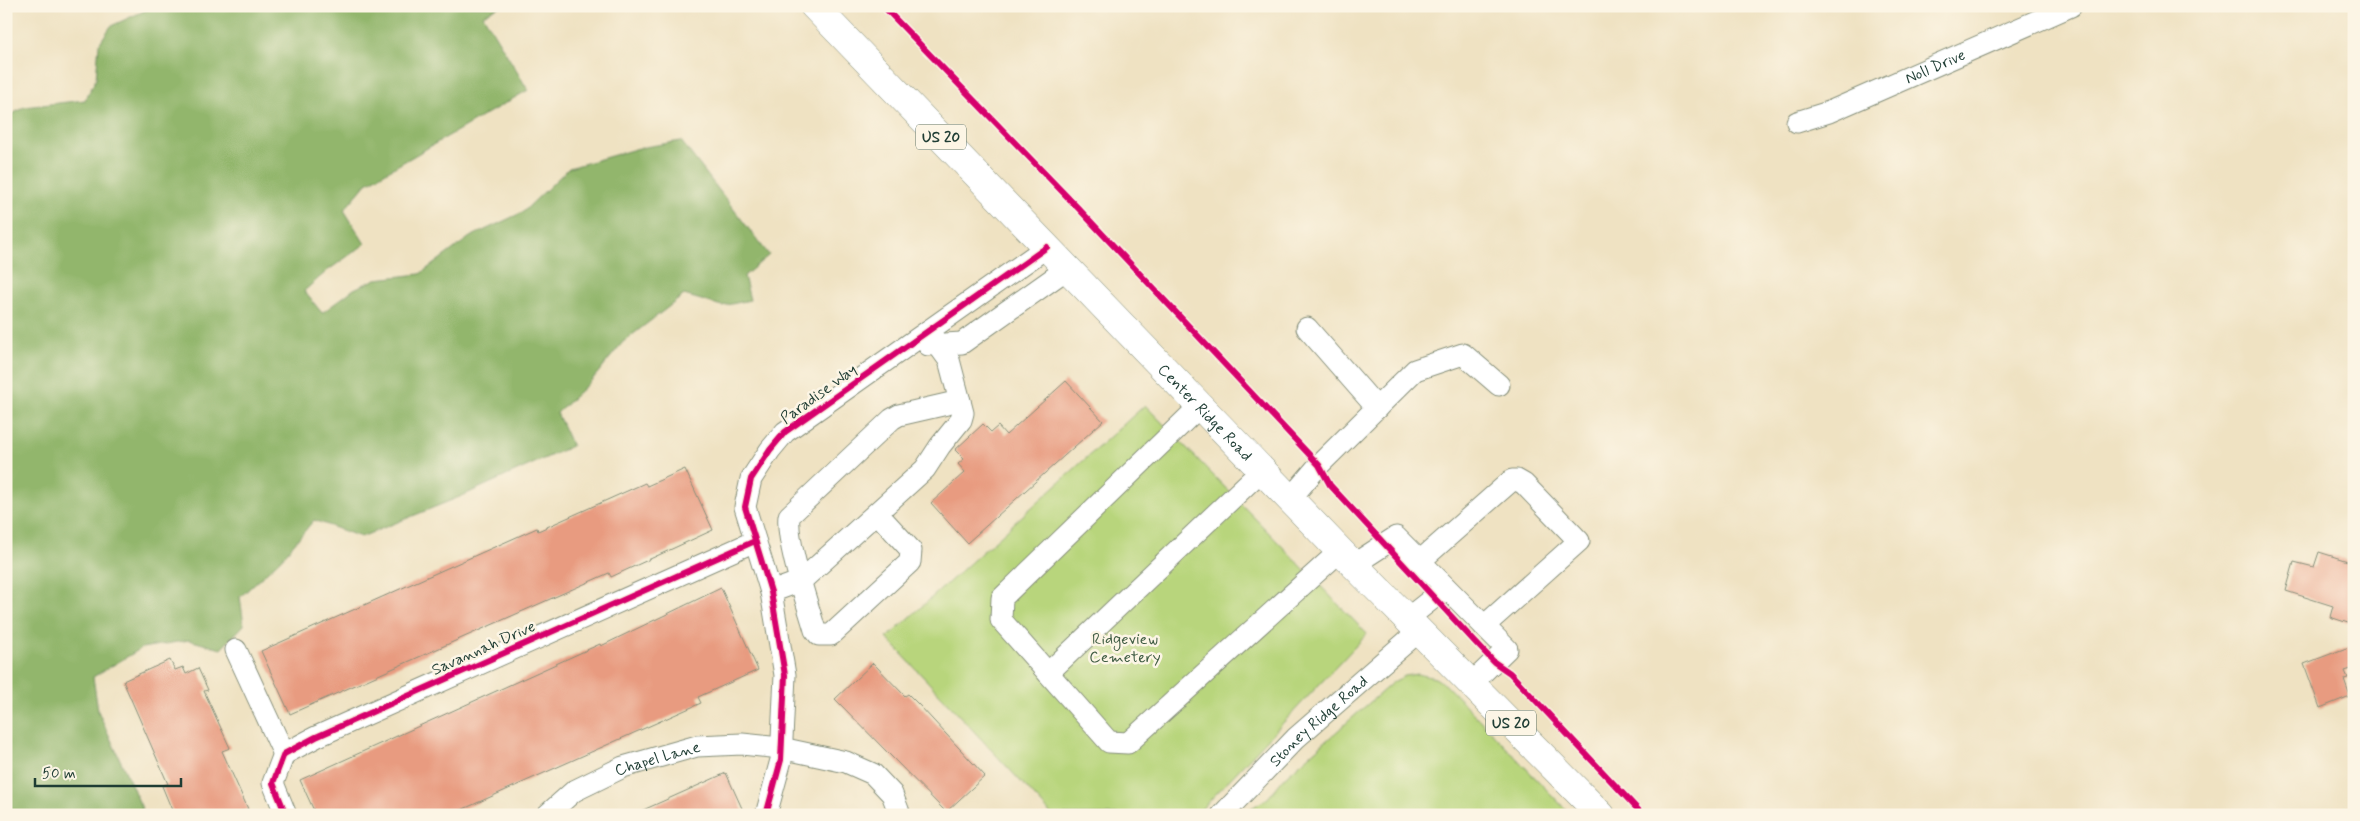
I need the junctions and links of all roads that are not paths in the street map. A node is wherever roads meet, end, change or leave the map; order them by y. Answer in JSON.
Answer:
{"nodes":[{"id":1,"x":814,"y":6,"type":"edge"},
{"id":2,"x":2071,"y":6,"type":"edge"},
{"id":3,"x":1797,"y":122,"type":"dead end"},
{"id":4,"x":1047,"y":247,"type":"junction"},
{"id":5,"x":1068,"y":268,"type":"junction"},
{"id":6,"x":1307,"y":328,"type":"dead end"},
{"id":7,"x":934,"y":338,"type":"junction"},
{"id":8,"x":1499,"y":385,"type":"dead end"},
{"id":9,"x":960,"y":400,"type":"junction"},
{"id":10,"x":1200,"y":406,"type":"junction"},
{"id":11,"x":1377,"y":408,"type":"junction"},
{"id":12,"x":1262,"y":470,"type":"junction"},
{"id":13,"x":1290,"y":499,"type":"junction"},
{"id":14,"x":877,"y":513,"type":"junction"},
{"id":15,"x":755,"y":541,"type":"junction"},
{"id":16,"x":1346,"y":558,"type":"junction"},
{"id":17,"x":1420,"y":561,"type":"junction"},
{"id":18,"x":802,"y":581,"type":"junction"},
{"id":19,"x":1446,"y":588,"type":"junction"},
{"id":20,"x":771,"y":592,"type":"junction"},
{"id":21,"x":1414,"y":624,"type":"junction"},
{"id":22,"x":1484,"y":626,"type":"junction"},
{"id":23,"x":236,"y":650,"type":"dead end"},
{"id":24,"x":1048,"y":673,"type":"junction"},
{"id":25,"x":1472,"y":683,"type":"junction"},
{"id":26,"x":782,"y":748,"type":"junction"},
{"id":27,"x":284,"y":754,"type":"junction"},
{"id":28,"x":286,"y":815,"type":"edge"},
{"id":29,"x":547,"y":815,"type":"edge"},
{"id":30,"x":766,"y":815,"type":"edge"},
{"id":31,"x":900,"y":815,"type":"edge"},
{"id":32,"x":1222,"y":815,"type":"edge"},
{"id":33,"x":1601,"y":815,"type":"edge"}],
"edges":[{"from":1,"to":4,"type":"main road","name":"Center Ridge Road","number":"US 20"},
{"from":2,"to":3,"type":"street","name":"Noll Drive"},
{"from":4,"to":5,"type":"main road","name":"Center Ridge Road","number":"US 20"},
{"from":4,"to":7,"type":"street","name":"Paradise Way"},
{"from":5,"to":7,"type":"street"},
{"from":5,"to":10,"type":"main road","name":"Center Ridge Road","number":"US 20"},
{"from":6,"to":11,"type":"street"},
{"from":7,"to":9,"type":"street"},
{"from":7,"to":15,"type":"street","name":"Paradise Way"},
{"from":8,"to":11,"type":"street"},
{"from":9,"to":14,"type":"street"},
{"from":9,"to":18,"type":"street"},
{"from":10,"to":12,"type":"main road","name":"Center Ridge Road","number":"US 20"},
{"from":10,"to":24,"type":"street"},
{"from":11,"to":13,"type":"street"},
{"from":12,"to":13,"type":"main road","name":"Center Ridge Road","number":"US 20"},
{"from":12,"to":24,"type":"street"},
{"from":13,"to":16,"type":"main road","name":"Center Ridge Road","number":"US 20"},
{"from":14,"to":18,"type":"street"},
{"from":14,"to":18,"type":"street"},
{"from":15,"to":20,"type":"street","name":"Paradise Way"},
{"from":15,"to":27,"type":"street","name":"Savannah Drive"},
{"from":16,"to":17,"type":"street"},
{"from":16,"to":21,"type":"main road","name":"Center Ridge Road","number":"US 20"},
{"from":16,"to":24,"type":"street"},
{"from":17,"to":19,"type":"street"},
{"from":17,"to":22,"type":"street"},
{"from":18,"to":20,"type":"street"},
{"from":19,"to":21,"type":"street","name":"Stoney Ridge Road"},
{"from":19,"to":22,"type":"street"},
{"from":20,"to":26,"type":"street","name":"Paradise Way"},
{"from":21,"to":25,"type":"main road","name":"Center Ridge Road","number":"US 20"},
{"from":21,"to":32,"type":"street","name":"Stoney Ridge Road"},
{"from":22,"to":25,"type":"street"},
{"from":23,"to":27,"type":"street"},
{"from":25,"to":33,"type":"main road","name":"Center Ridge Road","number":"US 20"},
{"from":26,"to":29,"type":"street","name":"Chapel Lane"},
{"from":26,"to":30,"type":"street","name":"Paradise Way"},
{"from":26,"to":31,"type":"street","name":"Chapel Lane"},
{"from":27,"to":28,"type":"street"}]}
